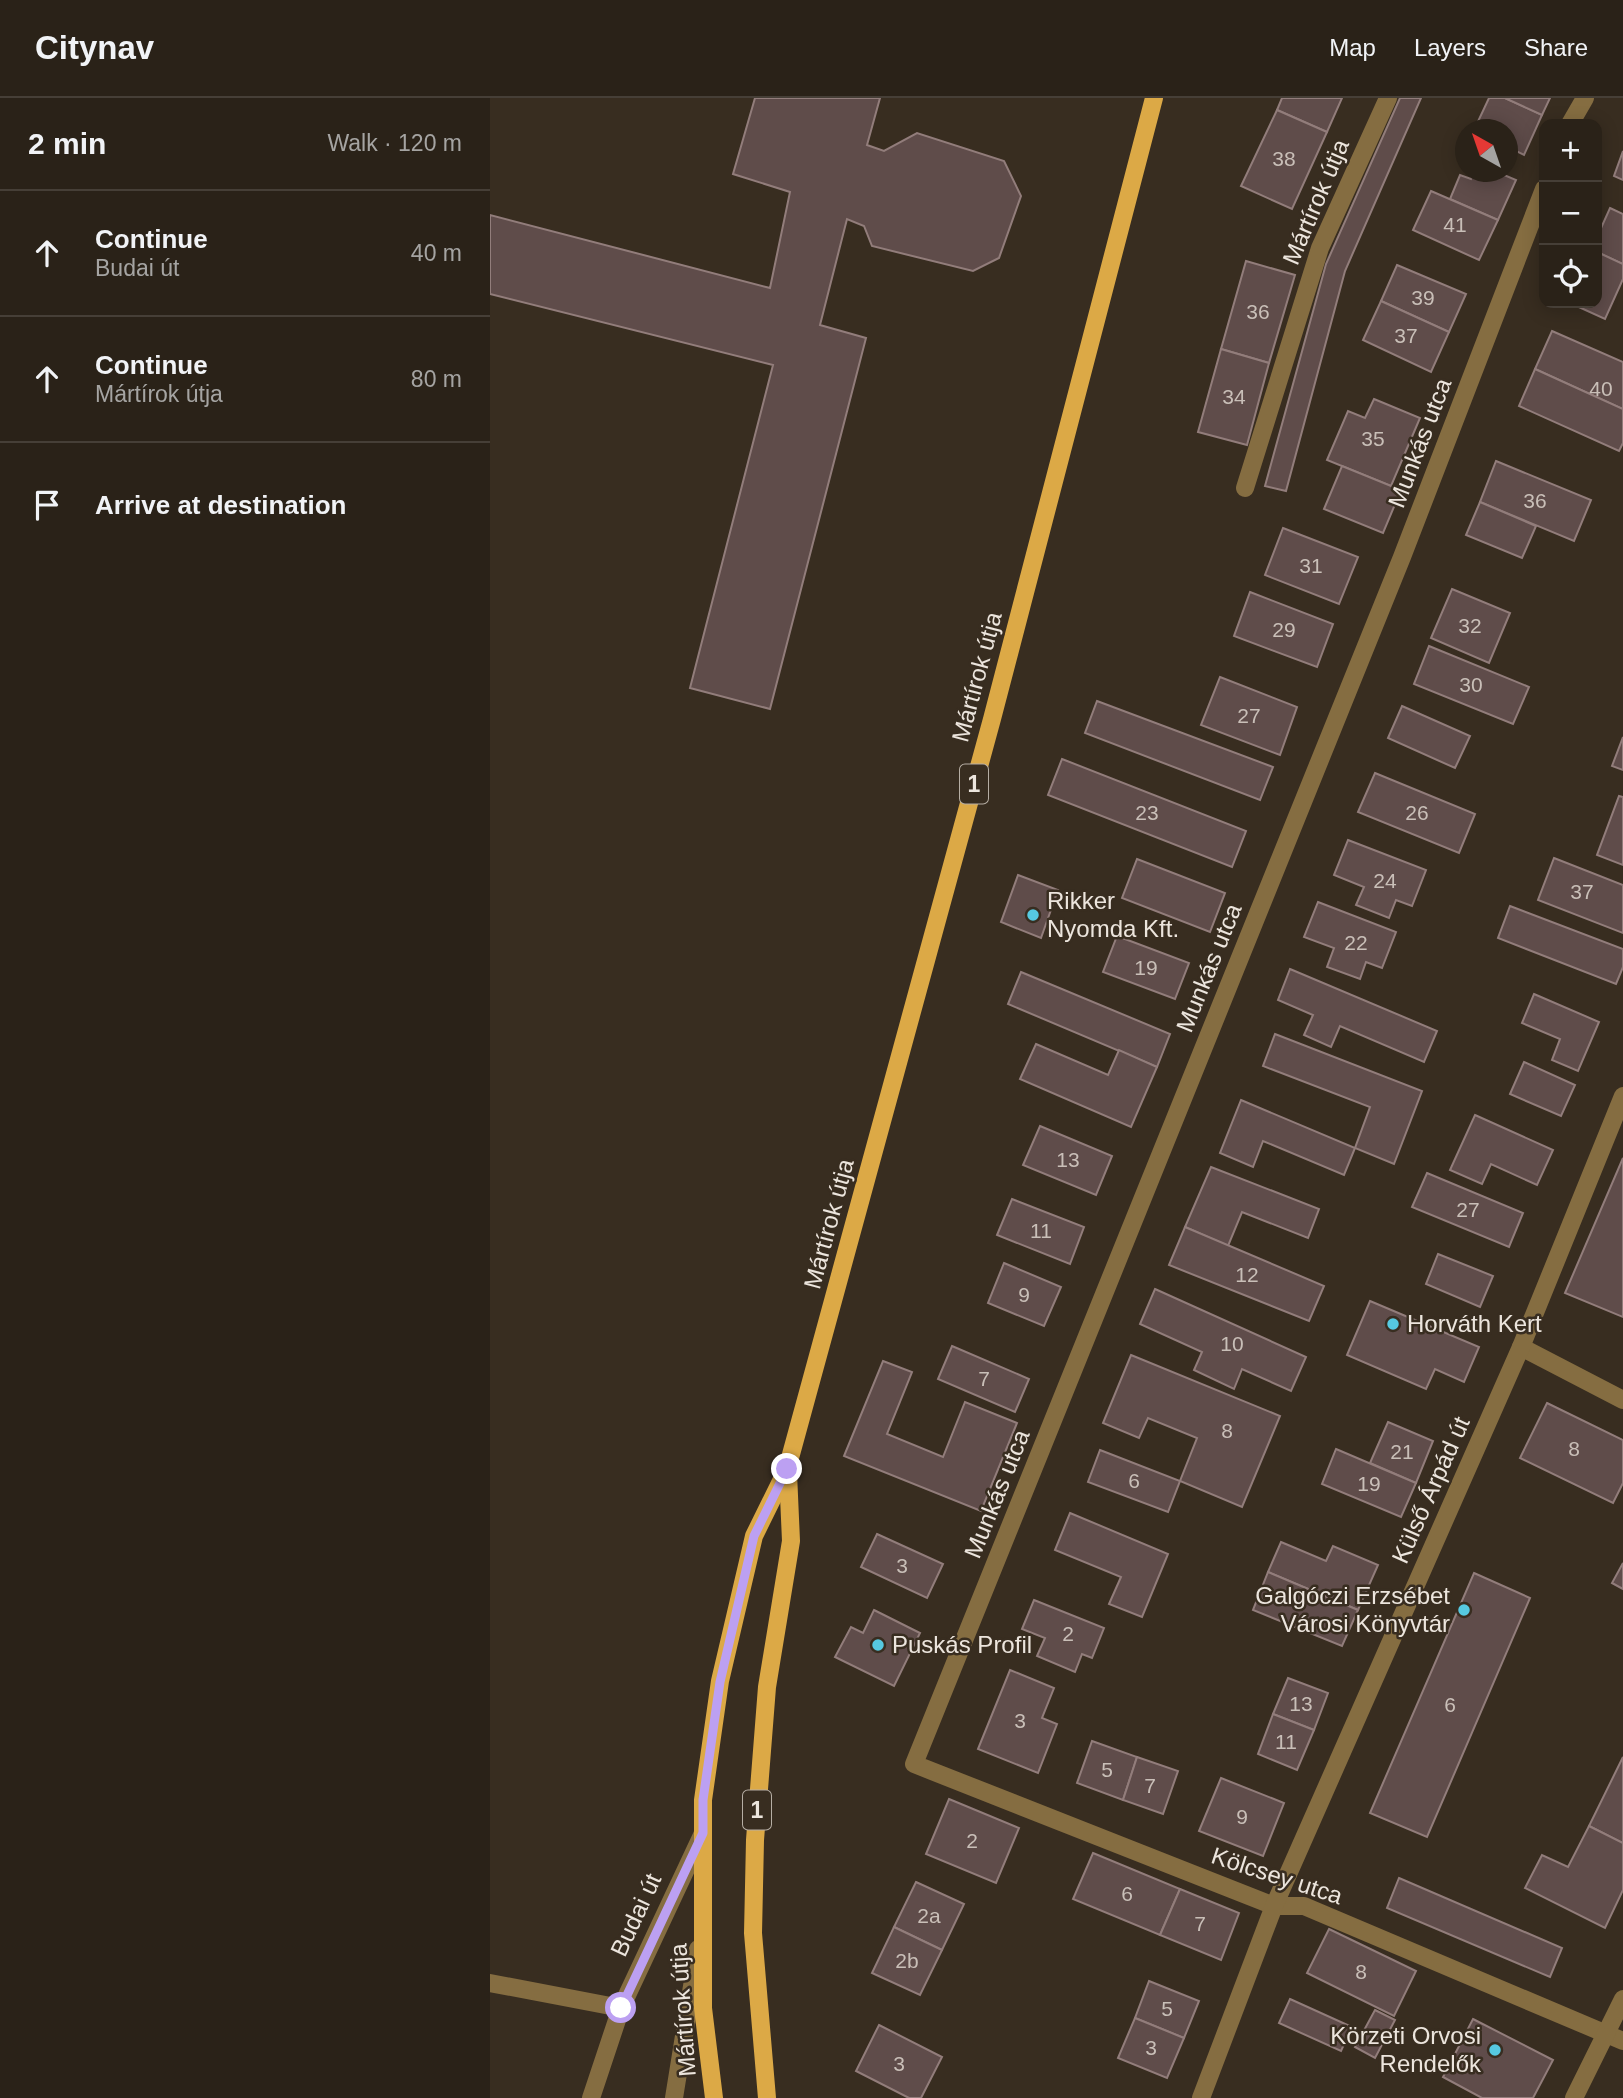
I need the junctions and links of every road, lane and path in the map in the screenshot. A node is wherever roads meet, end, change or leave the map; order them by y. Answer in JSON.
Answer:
{"nodes":[{"id":1,"x":1154,"y":98,"type":"edge"},
{"id":2,"x":1388,"y":98,"type":"edge"},
{"id":3,"x":1585,"y":98,"type":"edge"},
{"id":4,"x":1573,"y":119,"type":"edge"},
{"id":5,"x":1539,"y":202,"type":"edge"},
{"id":6,"x":1245,"y":488,"type":"dead end"},
{"id":7,"x":1623,"y":1096,"type":"edge"},
{"id":8,"x":1521,"y":1347,"type":"junction"},
{"id":9,"x":1623,"y":1399,"type":"edge"},
{"id":10,"x":787,"y":1469,"type":"junction"},
{"id":11,"x":914,"y":1764,"type":"joint"},
{"id":12,"x":703,"y":1833,"type":"junction"},
{"id":13,"x":1274,"y":1906,"type":"junction"},
{"id":14,"x":702,"y":1922,"type":"junction"},
{"id":15,"x":490,"y":1983,"type":"edge"},
{"id":16,"x":1623,"y":1999,"type":"edge"},
{"id":17,"x":621,"y":2008,"type":"junction"},
{"id":18,"x":1604,"y":2034,"type":"junction"},
{"id":19,"x":1623,"y":2041,"type":"edge"},
{"id":20,"x":591,"y":2098,"type":"edge"},
{"id":21,"x":674,"y":2098,"type":"edge"},
{"id":22,"x":714,"y":2098,"type":"edge"},
{"id":23,"x":767,"y":2098,"type":"edge"},
{"id":24,"x":1201,"y":2098,"type":"edge"},
{"id":25,"x":1574,"y":2098,"type":"edge"}],
"edges":[{"from":1,"to":10,"type":"main road","name":"Mártírok útja","number":"1"},
{"from":2,"to":6,"type":"street","name":"Mártírok útja"},
{"from":3,"to":4,"type":"street"},
{"from":5,"to":11,"type":"street","name":"Munkás utca"},
{"from":7,"to":8,"type":"street","name":"Külső Árpád út"},
{"from":8,"to":9,"type":"street"},
{"from":8,"to":13,"type":"street","name":"Külső Árpád út"},
{"from":10,"to":12,"type":"main road","name":"Mártírok útja","number":"1"},
{"from":10,"to":23,"type":"main road","name":"Mártírok útja","number":"1"},
{"from":11,"to":13,"type":"street","name":"Kölcsey utca"},
{"from":12,"to":14,"type":"main road","name":"Mártírok útja","number":"1"},
{"from":12,"to":17,"type":"street","name":"Budai út"},
{"from":13,"to":18,"type":"street","name":"Kölcsey utca"},
{"from":13,"to":24,"type":"street","name":"Külső Árpád út"},
{"from":14,"to":21,"type":"street"},
{"from":14,"to":22,"type":"main road","name":"Mártírok útja","number":"1"},
{"from":15,"to":17,"type":"street"},
{"from":16,"to":18,"type":"street"},
{"from":17,"to":20,"type":"street","name":"Budai út"},
{"from":18,"to":19,"type":"street","name":"Kölcsey utca"},
{"from":18,"to":25,"type":"street"}]}
